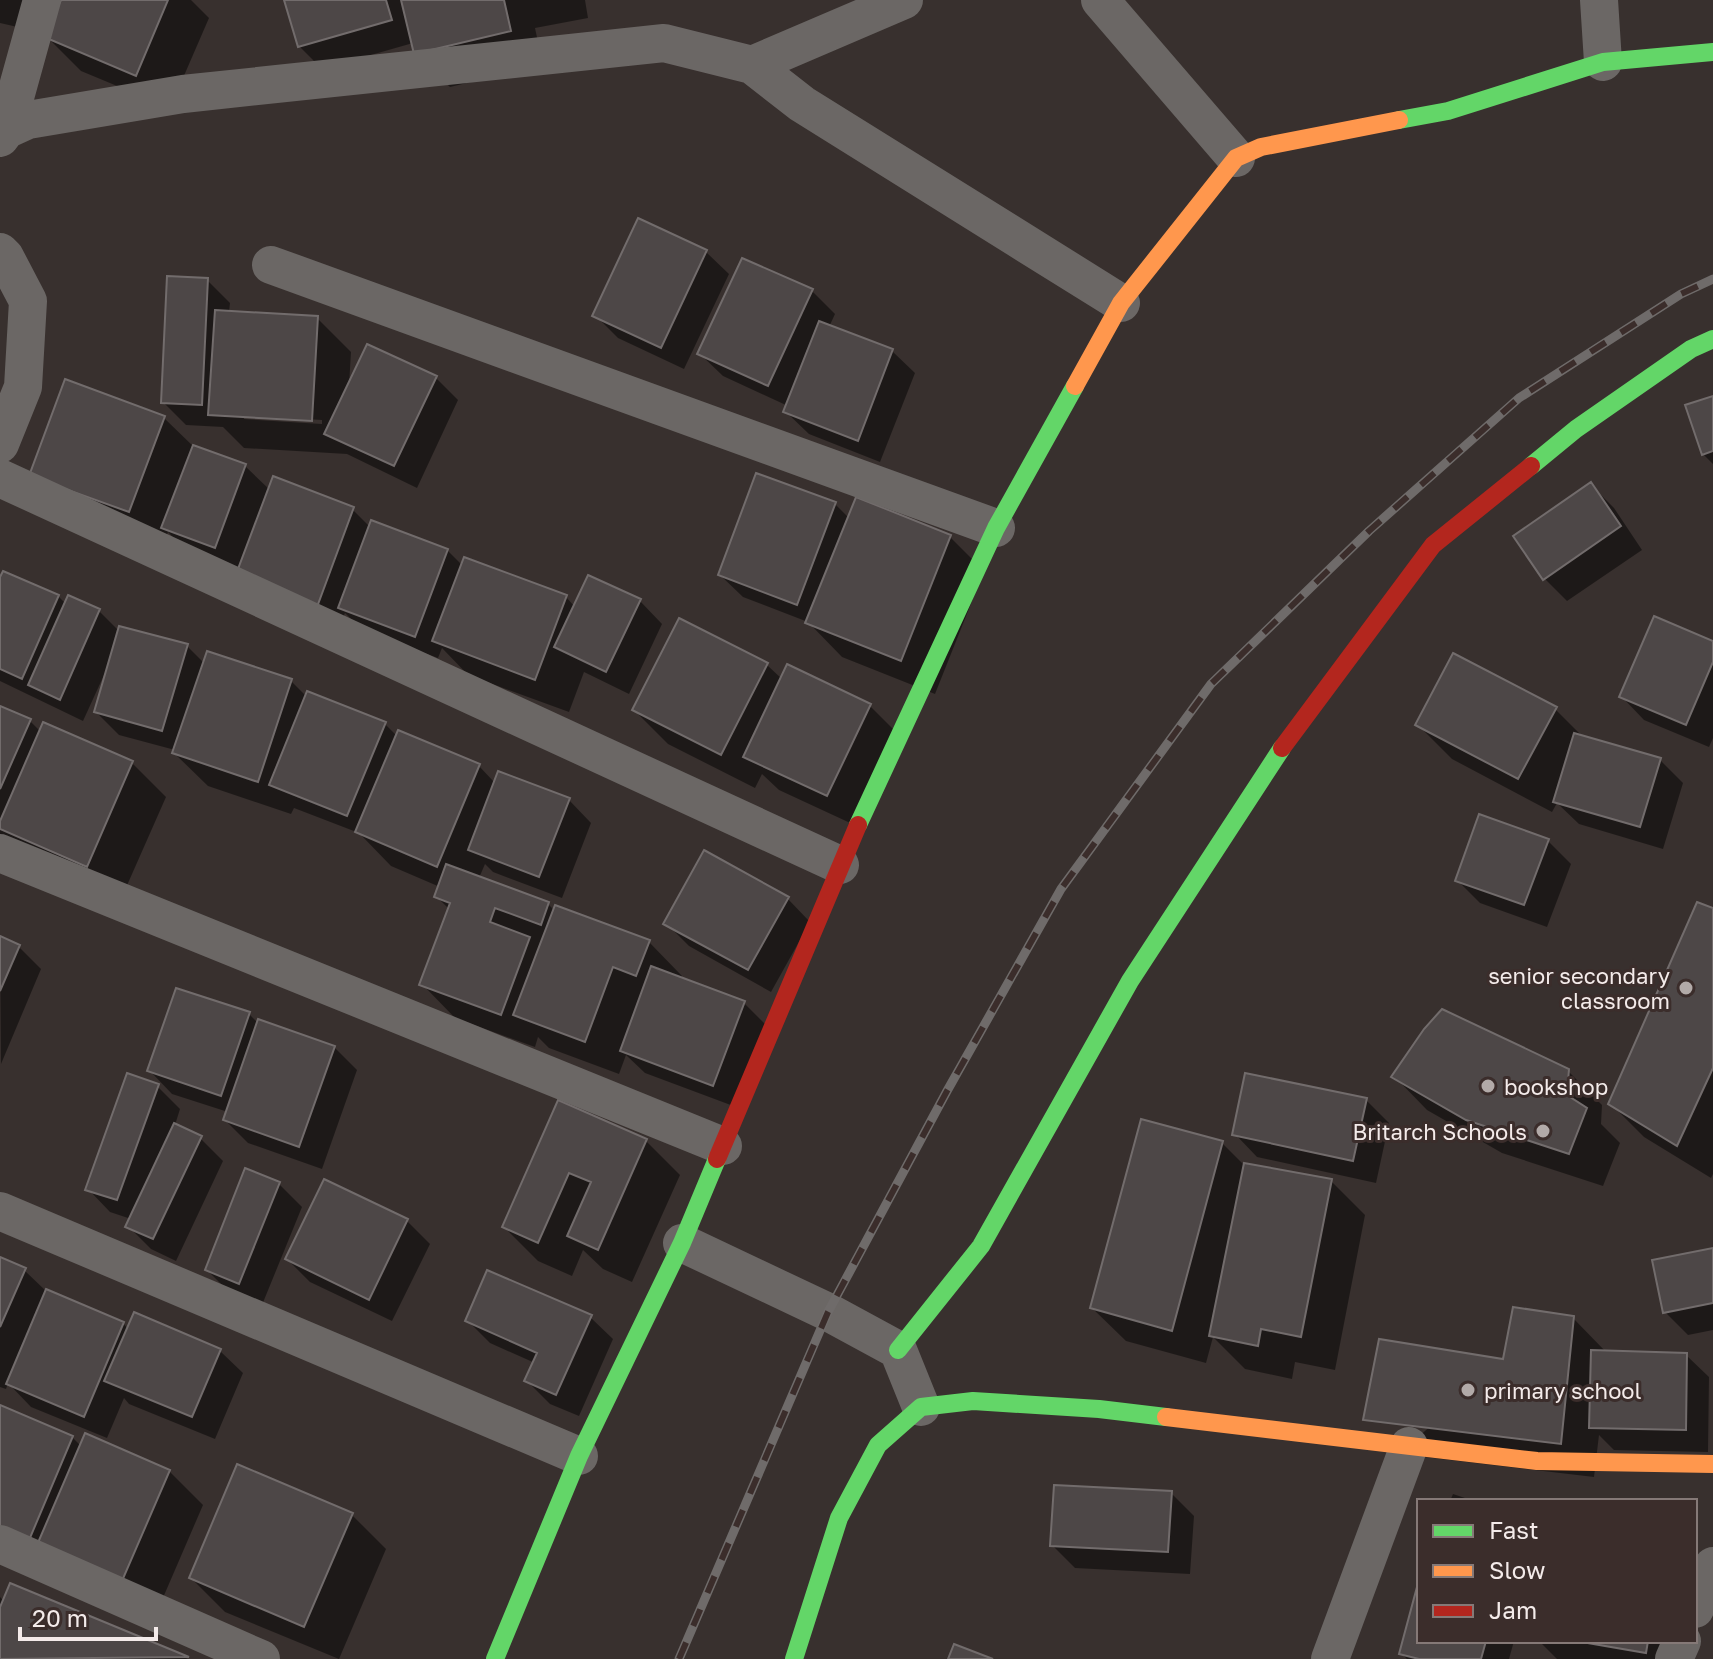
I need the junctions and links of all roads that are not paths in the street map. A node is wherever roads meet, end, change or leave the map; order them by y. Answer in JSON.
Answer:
{"nodes":[{"id":1,"x":42,"y":0,"type":"edge"},
{"id":2,"x":904,"y":0,"type":"edge"},
{"id":3,"x":1100,"y":0,"type":"edge"},
{"id":4,"x":1599,"y":0,"type":"edge"},
{"id":5,"x":1713,"y":52,"type":"edge"},
{"id":6,"x":1603,"y":62,"type":"junction"},
{"id":7,"x":752,"y":65,"type":"junction"},
{"id":8,"x":3,"y":134,"type":"edge"},
{"id":9,"x":1236,"y":158,"type":"junction"},
{"id":10,"x":0,"y":252,"type":"edge"},
{"id":11,"x":271,"y":265,"type":"dead end"},
{"id":12,"x":1121,"y":303,"type":"junction"},
{"id":13,"x":1713,"y":339,"type":"edge"},
{"id":14,"x":0,"y":444,"type":"edge"},
{"id":15,"x":0,"y":478,"type":"edge"},
{"id":16,"x":996,"y":528,"type":"junction"},
{"id":17,"x":0,"y":853,"type":"edge"},
{"id":18,"x":840,"y":865,"type":"junction"},
{"id":19,"x":723,"y":1146,"type":"junction"},
{"id":20,"x":0,"y":1211,"type":"edge"},
{"id":21,"x":682,"y":1243,"type":"junction"},
{"id":22,"x":898,"y":1350,"type":"junction"},
{"id":23,"x":921,"y":1407,"type":"junction"},
{"id":24,"x":1409,"y":1446,"type":"junction"},
{"id":25,"x":579,"y":1456,"type":"junction"},
{"id":26,"x":1713,"y":1464,"type":"edge"},
{"id":27,"x":0,"y":1544,"type":"edge"},
{"id":28,"x":1713,"y":1566,"type":"edge"},
{"id":29,"x":1697,"y":1604,"type":"edge"},
{"id":30,"x":261,"y":1659,"type":"edge"},
{"id":31,"x":495,"y":1659,"type":"edge"},
{"id":32,"x":794,"y":1659,"type":"edge"},
{"id":33,"x":1330,"y":1659,"type":"edge"}],
"edges":[{"from":1,"to":8,"type":"street"},
{"from":2,"to":7,"type":"street"},
{"from":3,"to":9,"type":"street"},
{"from":4,"to":6,"type":"street"},
{"from":5,"to":6,"type":"street"},
{"from":6,"to":9,"type":"street"},
{"from":7,"to":8,"type":"street"},
{"from":7,"to":12,"type":"street"},
{"from":9,"to":12,"type":"street"},
{"from":10,"to":14,"type":"street"},
{"from":11,"to":16,"type":"street"},
{"from":12,"to":16,"type":"street"},
{"from":13,"to":22,"type":"street"},
{"from":15,"to":18,"type":"street"},
{"from":16,"to":18,"type":"street"},
{"from":17,"to":19,"type":"street"},
{"from":18,"to":19,"type":"street"},
{"from":19,"to":21,"type":"street"},
{"from":20,"to":25,"type":"street"},
{"from":21,"to":22,"type":"street"},
{"from":21,"to":25,"type":"street"},
{"from":22,"to":23,"type":"street"},
{"from":23,"to":24,"type":"street"},
{"from":23,"to":32,"type":"street"},
{"from":24,"to":26,"type":"street"},
{"from":24,"to":33,"type":"street"},
{"from":25,"to":31,"type":"street"},
{"from":27,"to":30,"type":"street"},
{"from":28,"to":29,"type":"street"}]}
